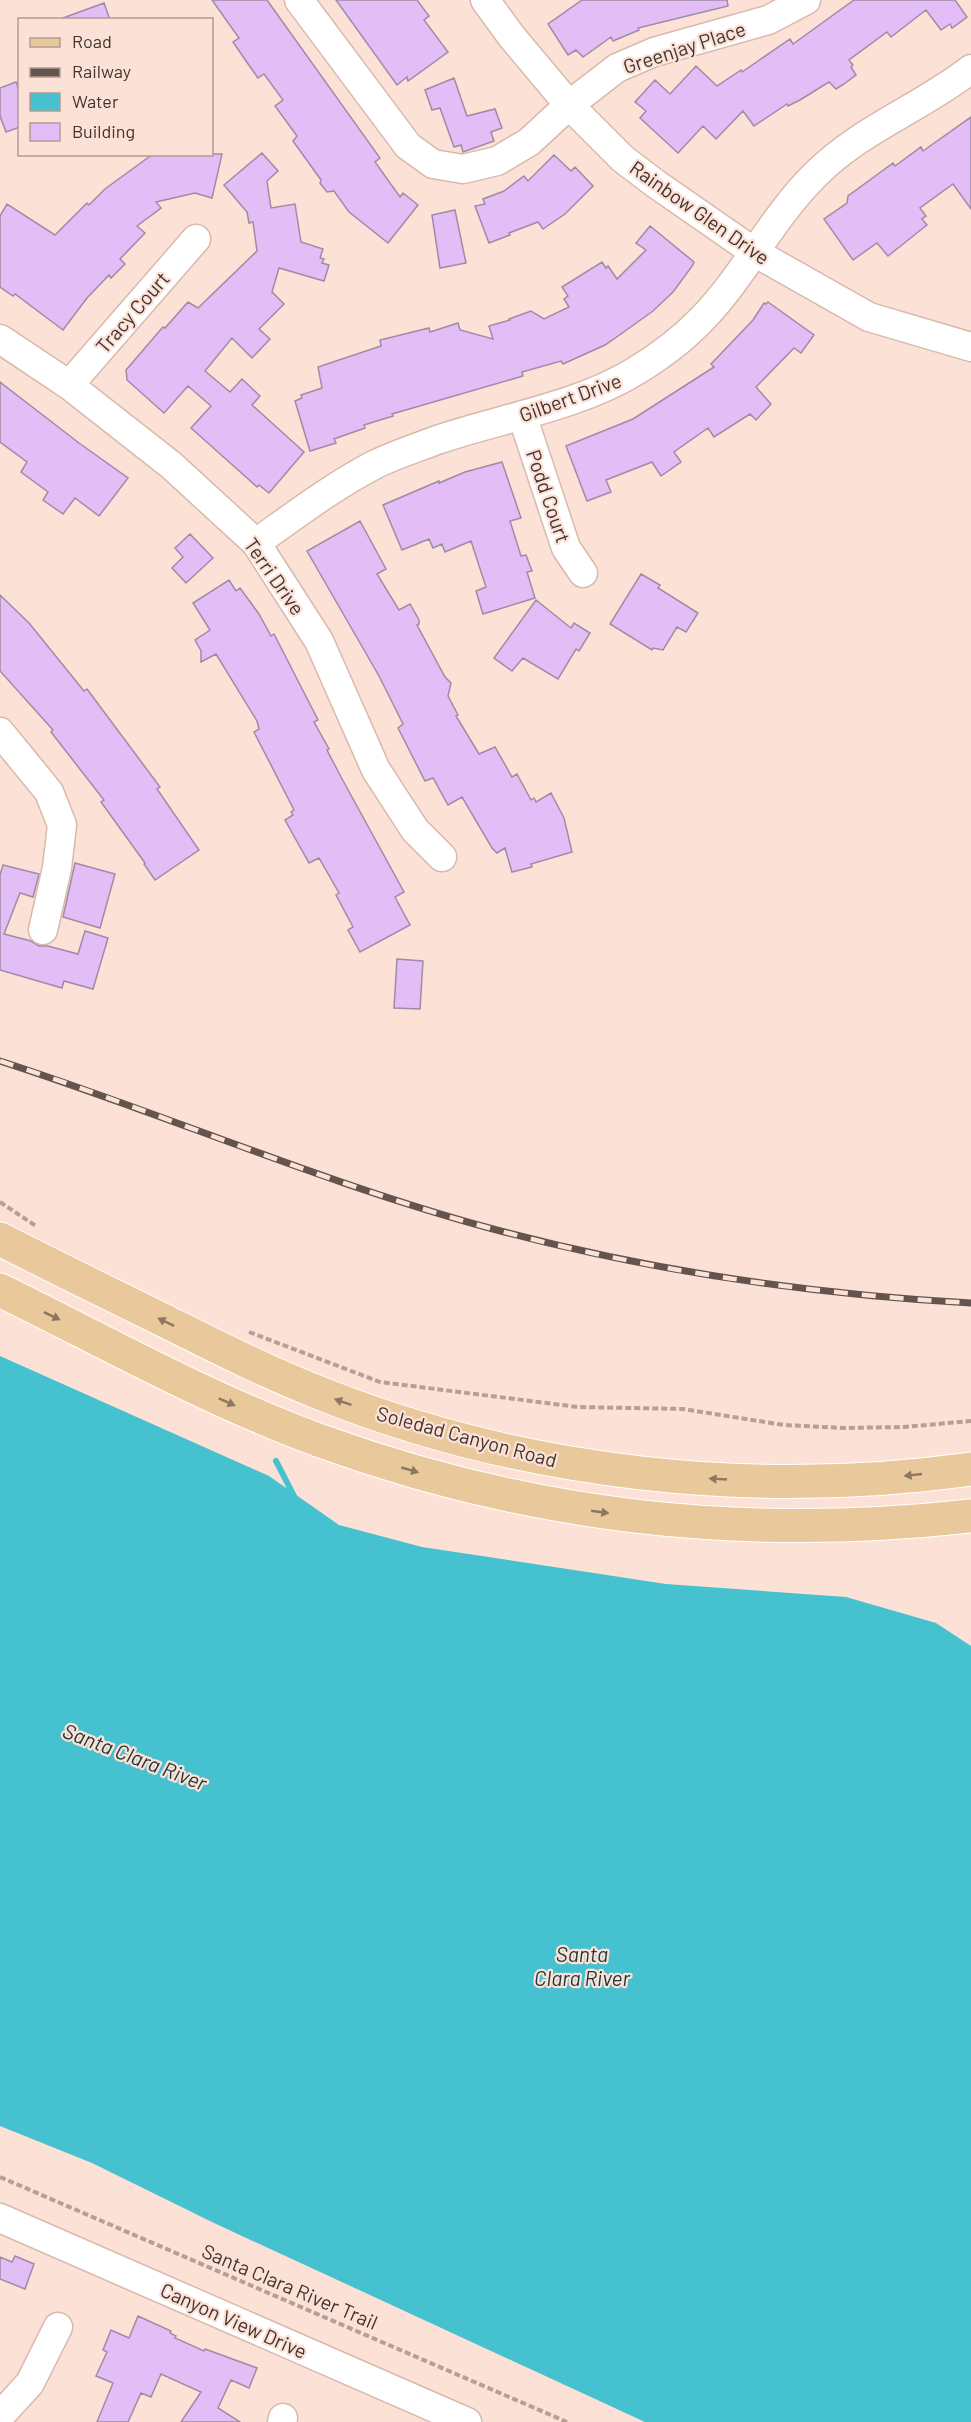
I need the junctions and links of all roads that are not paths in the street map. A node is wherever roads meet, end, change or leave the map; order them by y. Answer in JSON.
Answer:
{"nodes":[{"id":1,"x":299,"y":0,"type":"edge"},
{"id":2,"x":484,"y":0,"type":"edge"},
{"id":3,"x":806,"y":0,"type":"edge"},
{"id":4,"x":971,"y":69,"type":"edge"},
{"id":5,"x":569,"y":105,"type":"junction"},
{"id":6,"x":196,"y":239,"type":"dead end"},
{"id":7,"x":754,"y":252,"type":"junction"},
{"id":8,"x":0,"y":339,"type":"edge"},
{"id":9,"x":971,"y":347,"type":"edge"},
{"id":10,"x":69,"y":385,"type":"junction"},
{"id":11,"x":522,"y":415,"type":"junction"},
{"id":12,"x":256,"y":543,"type":"junction"},
{"id":13,"x":583,"y":573,"type":"dead end"},
{"id":14,"x":0,"y":732,"type":"edge"},
{"id":15,"x":442,"y":857,"type":"dead end"},
{"id":16,"x":43,"y":930,"type":"dead end"},
{"id":17,"x":0,"y":1239,"type":"edge"},
{"id":18,"x":0,"y":1290,"type":"edge"},
{"id":19,"x":971,"y":1468,"type":"edge"},
{"id":20,"x":968,"y":1520,"type":"edge"},
{"id":21,"x":0,"y":2218,"type":"edge"},
{"id":22,"x":58,"y":2327,"type":"dead end"},
{"id":23,"x":0,"y":2416,"type":"edge"},
{"id":24,"x":467,"y":2422,"type":"edge"}],
"edges":[{"from":1,"to":5,"type":"street","name":"Greenjay Place"},
{"from":2,"to":5,"type":"street","name":"Rainbow Glen Drive"},
{"from":3,"to":5,"type":"street","name":"Greenjay Place"},
{"from":4,"to":7,"type":"street","name":"Gilbert Drive"},
{"from":5,"to":7,"type":"street","name":"Rainbow Glen Drive"},
{"from":6,"to":10,"type":"street","name":"Tracy Court"},
{"from":7,"to":9,"type":"street","name":"Rainbow Glen Drive"},
{"from":7,"to":11,"type":"street","name":"Gilbert Drive"},
{"from":8,"to":10,"type":"street","name":"Terri Drive"},
{"from":10,"to":12,"type":"street","name":"Terri Drive"},
{"from":11,"to":12,"type":"street","name":"Gilbert Drive"},
{"from":11,"to":13,"type":"street","name":"Podd Court"},
{"from":12,"to":15,"type":"street","name":"Terri Drive"},
{"from":14,"to":16,"type":"street"},
{"from":19,"to":17,"type":"main road","name":"Soledad Canyon Road","one_way":true},
{"from":18,"to":20,"type":"main road","one_way":true},
{"from":21,"to":24,"type":"street","name":"Canyon View Drive"},
{"from":22,"to":23,"type":"street"}]}
